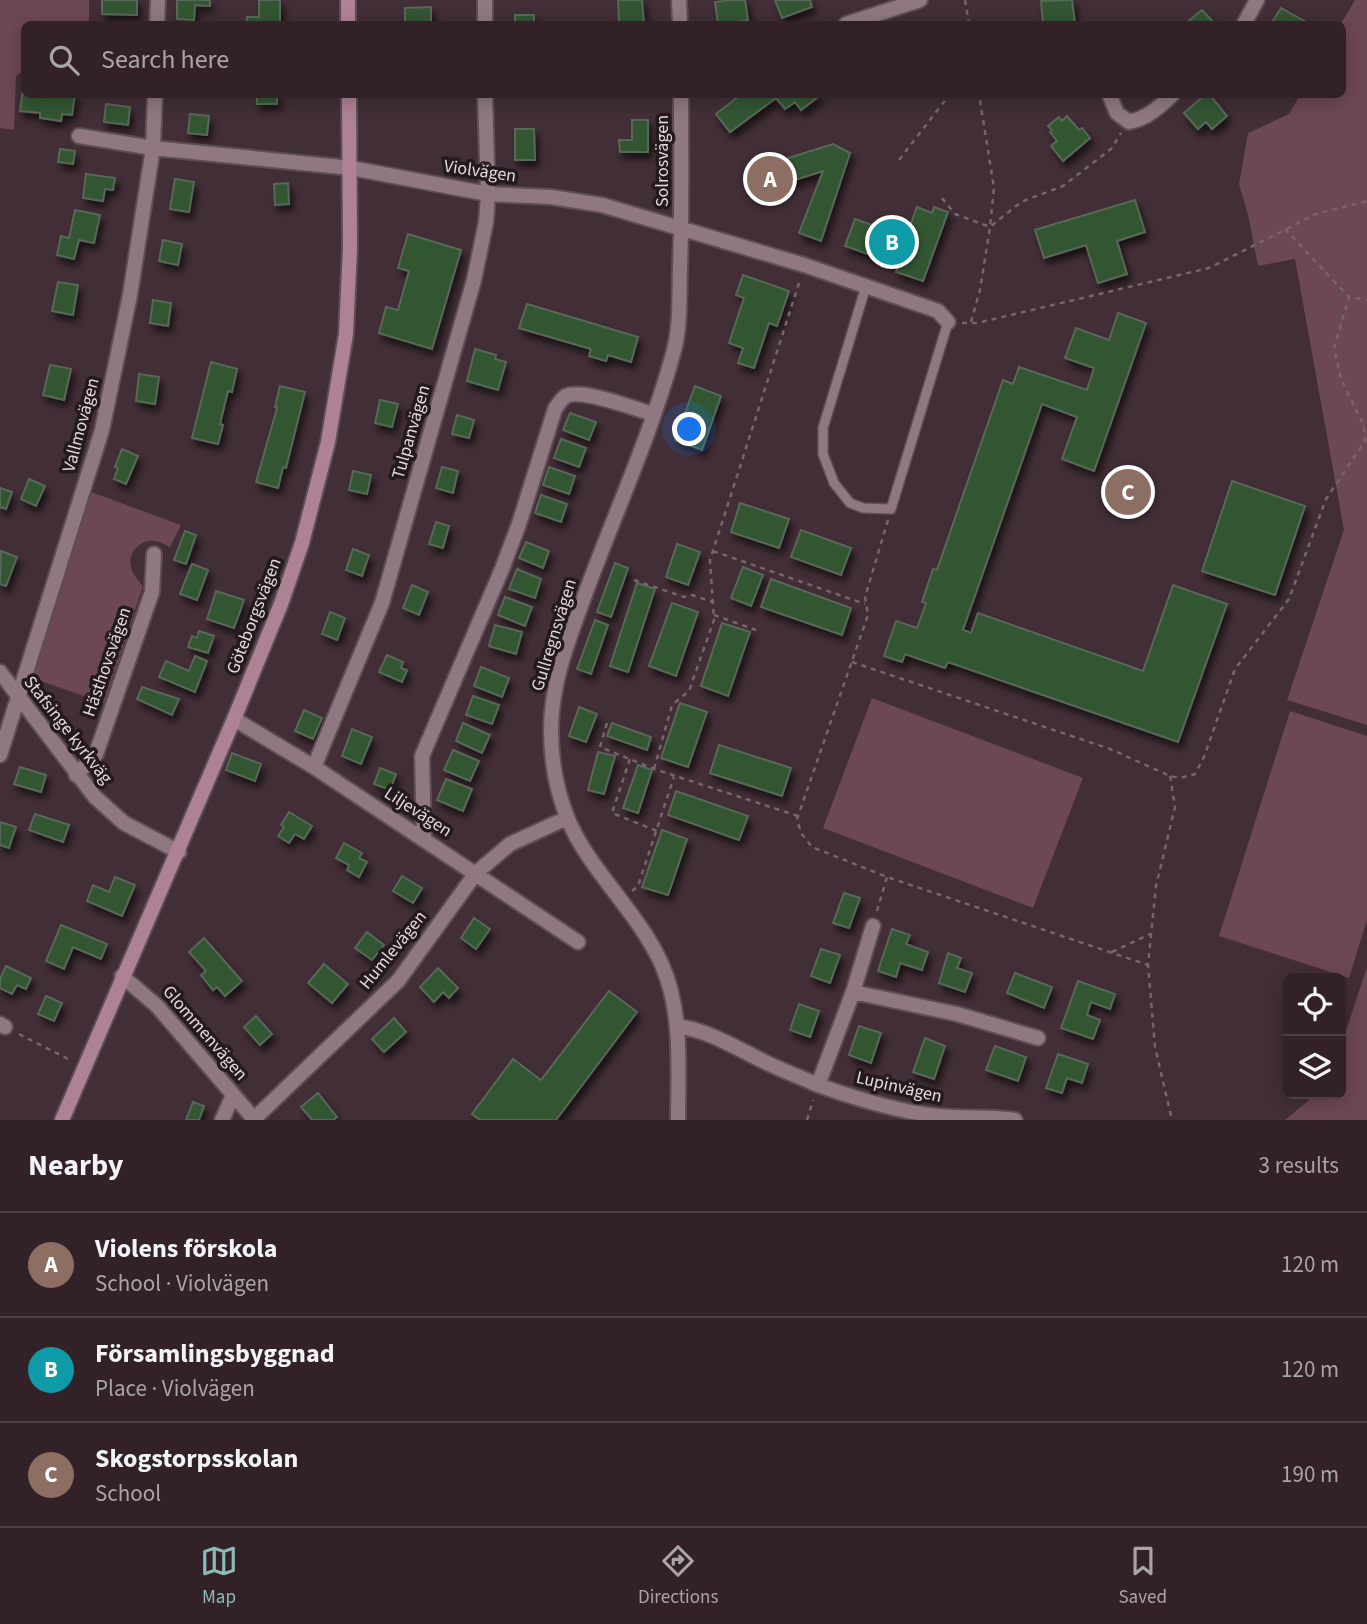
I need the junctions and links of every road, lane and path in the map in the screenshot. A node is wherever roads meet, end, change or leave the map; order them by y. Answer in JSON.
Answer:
{"nodes":[{"id":1,"x":158,"y":0,"type":"edge"},
{"id":2,"x":348,"y":0,"type":"edge"},
{"id":3,"x":485,"y":0,"type":"edge"},
{"id":4,"x":679,"y":0,"type":"edge"},
{"id":5,"x":920,"y":0,"type":"edge"},
{"id":6,"x":965,"y":0,"type":"edge"},
{"id":7,"x":1257,"y":0,"type":"edge"},
{"id":8,"x":157,"y":21,"type":"edge"},
{"id":9,"x":348,"y":21,"type":"edge"},
{"id":10,"x":485,"y":21,"type":"edge"},
{"id":11,"x":680,"y":21,"type":"edge"},
{"id":12,"x":855,"y":21,"type":"edge"},
{"id":13,"x":968,"y":21,"type":"edge"},
{"id":14,"x":1246,"y":21,"type":"edge"},
{"id":15,"x":155,"y":98,"type":"edge"},
{"id":16,"x":349,"y":98,"type":"edge"},
{"id":17,"x":485,"y":98,"type":"edge"},
{"id":18,"x":681,"y":98,"type":"edge"},
{"id":19,"x":947,"y":98,"type":"edge"},
{"id":20,"x":980,"y":98,"type":"edge"},
{"id":21,"x":1111,"y":98,"type":"edge"},
{"id":22,"x":1169,"y":98,"type":"edge"},
{"id":23,"x":1129,"y":122,"type":"junction"},
{"id":24,"x":79,"y":136,"type":"dead end"},
{"id":25,"x":153,"y":148,"type":"junction"},
{"id":26,"x":899,"y":160,"type":"dead end"},
{"id":27,"x":351,"y":168,"type":"junction"},
{"id":28,"x":488,"y":194,"type":"junction"},
{"id":29,"x":942,"y":198,"type":"dead end"},
{"id":30,"x":1367,"y":201,"type":"edge"},
{"id":31,"x":990,"y":227,"type":"junction"},
{"id":32,"x":682,"y":228,"type":"junction"},
{"id":33,"x":1285,"y":229,"type":"junction"},
{"id":34,"x":804,"y":265,"type":"junction"},
{"id":35,"x":866,"y":286,"type":"junction"},
{"id":36,"x":1349,"y":297,"type":"junction"},
{"id":37,"x":1367,"y":300,"type":"edge"},
{"id":38,"x":948,"y":323,"type":"junction"},
{"id":39,"x":970,"y":323,"type":"junction"},
{"id":40,"x":653,"y":414,"type":"junction"},
{"id":41,"x":891,"y":509,"type":"junction"},
{"id":42,"x":713,"y":551,"type":"junction"},
{"id":43,"x":154,"y":554,"type":"dead end"},
{"id":44,"x":634,"y":580,"type":"dead end"},
{"id":45,"x":713,"y":602,"type":"junction"},
{"id":46,"x":866,"y":604,"type":"junction"},
{"id":47,"x":714,"y":615,"type":"junction"},
{"id":48,"x":756,"y":630,"type":"dead end"},
{"id":49,"x":852,"y":662,"type":"junction"},
{"id":50,"x":0,"y":672,"type":"edge"},
{"id":51,"x":18,"y":698,"type":"junction"},
{"id":52,"x":234,"y":719,"type":"junction"},
{"id":53,"x":607,"y":723,"type":"dead end"},
{"id":54,"x":0,"y":755,"type":"edge"},
{"id":55,"x":630,"y":759,"type":"junction"},
{"id":56,"x":314,"y":767,"type":"junction"},
{"id":57,"x":654,"y":769,"type":"junction"},
{"id":58,"x":76,"y":775,"type":"junction"},
{"id":59,"x":675,"y":776,"type":"junction"},
{"id":60,"x":1170,"y":776,"type":"junction"},
{"id":61,"x":799,"y":816,"type":"junction"},
{"id":62,"x":567,"y":818,"type":"junction"},
{"id":63,"x":657,"y":831,"type":"junction"},
{"id":64,"x":424,"y":840,"type":"junction"},
{"id":65,"x":179,"y":852,"type":"junction"},
{"id":66,"x":475,"y":873,"type":"junction"},
{"id":67,"x":887,"y":877,"type":"junction"},
{"id":68,"x":621,"y":899,"type":"junction"},
{"id":69,"x":873,"y":926,"type":"joint"},
{"id":70,"x":1150,"y":934,"type":"junction"},
{"id":71,"x":578,"y":942,"type":"dead end"},
{"id":72,"x":1111,"y":952,"type":"junction"},
{"id":73,"x":1147,"y":965,"type":"junction"},
{"id":74,"x":122,"y":976,"type":"junction"},
{"id":75,"x":853,"y":992,"type":"junction"},
{"id":76,"x":3,"y":1025,"type":"edge"},
{"id":77,"x":677,"y":1026,"type":"junction"},
{"id":78,"x":1038,"y":1038,"type":"dead end"},
{"id":79,"x":84,"y":1067,"type":"junction"},
{"id":80,"x":818,"y":1085,"type":"junction"},
{"id":81,"x":233,"y":1095,"type":"junction"},
{"id":82,"x":62,"y":1120,"type":"edge"},
{"id":83,"x":222,"y":1120,"type":"edge"},
{"id":84,"x":254,"y":1120,"type":"edge"},
{"id":85,"x":678,"y":1120,"type":"edge"},
{"id":86,"x":807,"y":1120,"type":"edge"},
{"id":87,"x":1015,"y":1120,"type":"edge"},
{"id":88,"x":1172,"y":1120,"type":"edge"}],
"edges":[{"from":1,"to":8,"type":"street"},
{"from":2,"to":9,"type":"street"},
{"from":3,"to":10,"type":"street"},
{"from":4,"to":11,"type":"street"},
{"from":5,"to":12,"type":"street"},
{"from":6,"to":13,"type":"path"},
{"from":7,"to":14,"type":"street"},
{"from":15,"to":25,"type":"street","name":"Vallmovägen"},
{"from":16,"to":27,"type":"street","name":"Göteborgsvägen"},
{"from":17,"to":28,"type":"street","name":"Tulpanvägen"},
{"from":18,"to":32,"type":"street","name":"Solrosvägen"},
{"from":19,"to":26,"type":"path"},
{"from":20,"to":31,"type":"path"},
{"from":21,"to":23,"type":"street"},
{"from":22,"to":23,"type":"street"},
{"from":23,"to":31,"type":"path"},
{"from":24,"to":25,"type":"street","name":"Violvägen"},
{"from":25,"to":27,"type":"street","name":"Violvägen"},
{"from":25,"to":51,"type":"street","name":"Vallmovägen"},
{"from":27,"to":28,"type":"street","name":"Violvägen"},
{"from":27,"to":52,"type":"street","name":"Göteborgsvägen"},
{"from":28,"to":32,"type":"street","name":"Violvägen"},
{"from":28,"to":56,"type":"street","name":"Tulpanvägen"},
{"from":29,"to":31,"type":"path"},
{"from":30,"to":33,"type":"path"},
{"from":31,"to":39,"type":"path"},
{"from":32,"to":34,"type":"street","name":"Violvägen"},
{"from":32,"to":40,"type":"street","name":"Gullregnsvägen"},
{"from":33,"to":36,"type":"path"},
{"from":33,"to":39,"type":"path"},
{"from":34,"to":35,"type":"street","name":"Violvägen"},
{"from":34,"to":42,"type":"path"},
{"from":35,"to":38,"type":"street","name":"Violvägen"},
{"from":35,"to":41,"type":"lane"},
{"from":36,"to":37,"type":"path"},
{"from":36,"to":60,"type":"path"},
{"from":38,"to":39,"type":"path"},
{"from":38,"to":41,"type":"lane"},
{"from":40,"to":62,"type":"street","name":"Gullregnsvägen"},
{"from":40,"to":64,"type":"street"},
{"from":41,"to":46,"type":"path"},
{"from":42,"to":45,"type":"path"},
{"from":42,"to":46,"type":"path"},
{"from":43,"to":58,"type":"street","name":"Hästhovsvägen"},
{"from":44,"to":45,"type":"path"},
{"from":45,"to":47,"type":"path"},
{"from":46,"to":49,"type":"path"},
{"from":47,"to":48,"type":"path"},
{"from":47,"to":57,"type":"path"},
{"from":49,"to":60,"type":"path"},
{"from":49,"to":61,"type":"path"},
{"from":50,"to":51,"type":"street","name":"Stafsinge kyrkväg"},
{"from":51,"to":54,"type":"street","name":"Vallmovägen"},
{"from":51,"to":58,"type":"street","name":"Stafsinge kyrkväg"},
{"from":52,"to":56,"type":"street","name":"Liljevägen"},
{"from":52,"to":65,"type":"street","name":"Göteborgsvägen"},
{"from":53,"to":55,"type":"path"},
{"from":55,"to":57,"type":"path"},
{"from":55,"to":63,"type":"path"},
{"from":56,"to":64,"type":"street","name":"Liljevägen"},
{"from":57,"to":59,"type":"path"},
{"from":58,"to":65,"type":"street","name":"Stafsinge kyrkväg"},
{"from":59,"to":61,"type":"path"},
{"from":59,"to":63,"type":"path"},
{"from":60,"to":70,"type":"path"},
{"from":61,"to":67,"type":"path"},
{"from":62,"to":66,"type":"street","name":"Humlevägen"},
{"from":62,"to":68,"type":"street","name":"Gullregnsvägen"},
{"from":63,"to":68,"type":"path"},
{"from":64,"to":66,"type":"street","name":"Liljevägen"},
{"from":65,"to":74,"type":"street","name":"Göteborgsvägen"},
{"from":66,"to":71,"type":"street","name":"Liljevägen"},
{"from":66,"to":84,"type":"street","name":"Humlevägen"},
{"from":67,"to":69,"type":"path"},
{"from":67,"to":72,"type":"path"},
{"from":68,"to":77,"type":"street","name":"Gullregnsvägen"},
{"from":69,"to":75,"type":"street"},
{"from":70,"to":72,"type":"path"},
{"from":70,"to":73,"type":"path"},
{"from":72,"to":73,"type":"path"},
{"from":73,"to":88,"type":"path"},
{"from":74,"to":79,"type":"street","name":"Göteborgsvägen"},
{"from":74,"to":81,"type":"street","name":"Glommenvägen"},
{"from":75,"to":78,"type":"street"},
{"from":75,"to":80,"type":"street"},
{"from":76,"to":79,"type":"path"},
{"from":77,"to":80,"type":"street","name":"Lupinvägen"},
{"from":77,"to":85,"type":"street","name":"Gullregnsvägen"},
{"from":79,"to":82,"type":"street","name":"Göteborgsvägen"},
{"from":80,"to":86,"type":"path"},
{"from":80,"to":87,"type":"street","name":"Lupinvägen"},
{"from":81,"to":83,"type":"street"},
{"from":81,"to":84,"type":"street","name":"Glommenvägen"}]}
